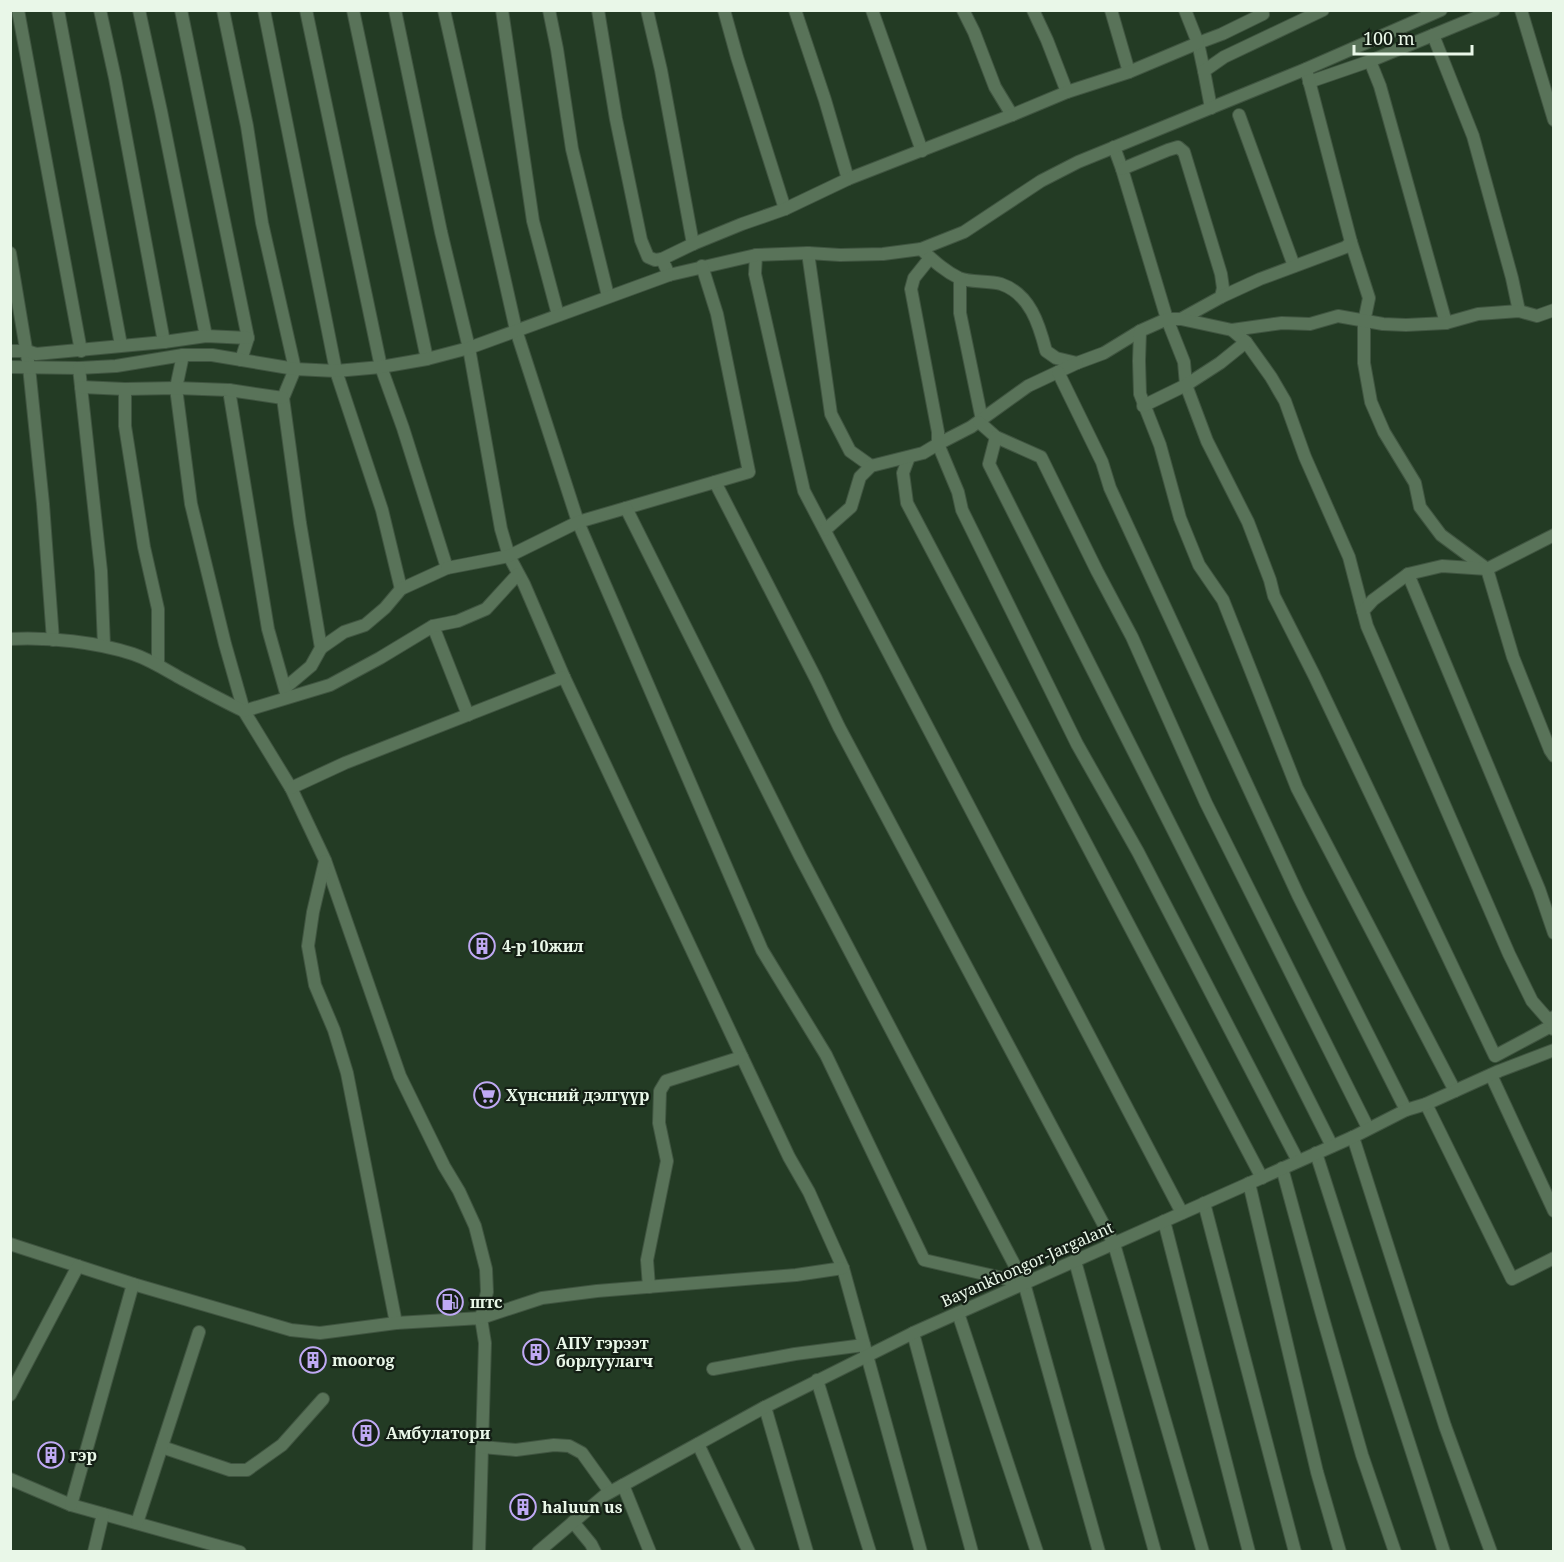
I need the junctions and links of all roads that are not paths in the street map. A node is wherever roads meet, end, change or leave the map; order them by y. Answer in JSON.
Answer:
{"nodes":[{"id":1,"x":18,"y":10,"type":"edge"},
{"id":2,"x":58,"y":10,"type":"edge"},
{"id":3,"x":100,"y":10,"type":"edge"},
{"id":4,"x":139,"y":10,"type":"edge"},
{"id":5,"x":181,"y":10,"type":"edge"},
{"id":6,"x":223,"y":10,"type":"edge"},
{"id":7,"x":264,"y":10,"type":"edge"},
{"id":8,"x":306,"y":10,"type":"edge"},
{"id":9,"x":353,"y":10,"type":"edge"},
{"id":10,"x":395,"y":10,"type":"edge"},
{"id":11,"x":444,"y":10,"type":"edge"},
{"id":12,"x":502,"y":10,"type":"edge"},
{"id":13,"x":549,"y":10,"type":"edge"},
{"id":14,"x":598,"y":10,"type":"edge"},
{"id":15,"x":647,"y":10,"type":"edge"},
{"id":16,"x":724,"y":10,"type":"edge"},
{"id":17,"x":795,"y":10,"type":"edge"},
{"id":18,"x":872,"y":10,"type":"edge"},
{"id":19,"x":963,"y":10,"type":"edge"},
{"id":20,"x":1033,"y":10,"type":"edge"},
{"id":21,"x":1111,"y":10,"type":"edge"},
{"id":22,"x":1185,"y":10,"type":"edge"},
{"id":23,"x":1441,"y":10,"type":"edge"},
{"id":24,"x":1494,"y":10,"type":"edge"},
{"id":25,"x":1521,"y":10,"type":"edge"},
{"id":26,"x":1263,"y":12,"type":"edge"},
{"id":27,"x":1317,"y":12,"type":"edge"},
{"id":28,"x":1273,"y":34,"type":"junction"},
{"id":29,"x":1433,"y":35,"type":"junction"},
{"id":30,"x":1198,"y":43,"type":"junction"},
{"id":31,"x":1370,"y":61,"type":"junction"},
{"id":32,"x":1204,"y":71,"type":"junction"},
{"id":33,"x":1129,"y":72,"type":"junction"},
{"id":34,"x":1307,"y":76,"type":"junction"},
{"id":35,"x":1067,"y":92,"type":"junction"},
{"id":36,"x":1211,"y":108,"type":"junction"},
{"id":37,"x":1012,"y":115,"type":"junction"},
{"id":38,"x":1239,"y":115,"type":"dead end"},
{"id":39,"x":1554,"y":120,"type":"edge"},
{"id":40,"x":1114,"y":147,"type":"junction"},
{"id":41,"x":922,"y":150,"type":"junction"},
{"id":42,"x":1122,"y":169,"type":"junction"},
{"id":43,"x":848,"y":179,"type":"junction"},
{"id":44,"x":785,"y":208,"type":"junction"},
{"id":45,"x":1351,"y":242,"type":"junction"},
{"id":46,"x":693,"y":244,"type":"junction"},
{"id":47,"x":10,"y":253,"type":"edge"},
{"id":48,"x":808,"y":253,"type":"junction"},
{"id":49,"x":926,"y":254,"type":"junction"},
{"id":50,"x":756,"y":255,"type":"junction"},
{"id":51,"x":662,"y":259,"type":"junction"},
{"id":52,"x":702,"y":266,"type":"junction"},
{"id":53,"x":1294,"y":266,"type":"junction"},
{"id":54,"x":669,"y":274,"type":"junction"},
{"id":55,"x":960,"y":279,"type":"junction"},
{"id":56,"x":609,"y":296,"type":"junction"},
{"id":57,"x":1221,"y":297,"type":"junction"},
{"id":58,"x":1554,"y":310,"type":"edge"},
{"id":59,"x":1519,"y":311,"type":"junction"},
{"id":60,"x":558,"y":315,"type":"junction"},
{"id":61,"x":1167,"y":319,"type":"junction"},
{"id":62,"x":1181,"y":319,"type":"junction"},
{"id":63,"x":1364,"y":322,"type":"junction"},
{"id":64,"x":1446,"y":323,"type":"junction"},
{"id":65,"x":516,"y":330,"type":"junction"},
{"id":66,"x":1232,"y":330,"type":"junction"},
{"id":67,"x":1140,"y":331,"type":"junction"},
{"id":68,"x":206,"y":336,"type":"junction"},
{"id":69,"x":248,"y":338,"type":"junction"},
{"id":70,"x":164,"y":342,"type":"junction"},
{"id":71,"x":1246,"y":342,"type":"junction"},
{"id":72,"x":121,"y":345,"type":"junction"},
{"id":73,"x":470,"y":348,"type":"junction"},
{"id":74,"x":10,"y":351,"type":"edge"},
{"id":75,"x":27,"y":351,"type":"junction"},
{"id":76,"x":81,"y":351,"type":"junction"},
{"id":77,"x":183,"y":355,"type":"junction"},
{"id":78,"x":426,"y":359,"type":"junction"},
{"id":79,"x":241,"y":360,"type":"junction"},
{"id":80,"x":1077,"y":363,"type":"junction"},
{"id":81,"x":10,"y":366,"type":"edge"},
{"id":82,"x":29,"y":367,"type":"junction"},
{"id":83,"x":381,"y":367,"type":"junction"},
{"id":84,"x":79,"y":368,"type":"junction"},
{"id":85,"x":295,"y":369,"type":"junction"},
{"id":86,"x":336,"y":371,"type":"junction"},
{"id":87,"x":1058,"y":372,"type":"junction"},
{"id":88,"x":1186,"y":385,"type":"junction"},
{"id":89,"x":81,"y":387,"type":"junction"},
{"id":90,"x":176,"y":388,"type":"junction"},
{"id":91,"x":125,"y":390,"type":"junction"},
{"id":92,"x":229,"y":390,"type":"junction"},
{"id":93,"x":283,"y":398,"type":"junction"},
{"id":94,"x":1143,"y":406,"type":"junction"},
{"id":95,"x":981,"y":421,"type":"junction"},
{"id":96,"x":996,"y":437,"type":"junction"},
{"id":97,"x":938,"y":444,"type":"junction"},
{"id":98,"x":909,"y":457,"type":"junction"},
{"id":99,"x":871,"y":466,"type":"junction"},
{"id":100,"x":715,"y":482,"type":"junction"},
{"id":101,"x":626,"y":508,"type":"junction"},
{"id":102,"x":578,"y":522,"type":"junction"},
{"id":103,"x":825,"y":530,"type":"junction"},
{"id":104,"x":1554,"y":535,"type":"edge"},
{"id":105,"x":509,"y":556,"type":"junction"},
{"id":106,"x":447,"y":568,"type":"junction"},
{"id":107,"x":1486,"y":569,"type":"junction"},
{"id":108,"x":518,"y":574,"type":"junction"},
{"id":109,"x":1408,"y":574,"type":"junction"},
{"id":110,"x":401,"y":589,"type":"junction"},
{"id":111,"x":1363,"y":611,"type":"junction"},
{"id":112,"x":433,"y":626,"type":"junction"},
{"id":113,"x":10,"y":639,"type":"edge"},
{"id":114,"x":53,"y":640,"type":"junction"},
{"id":115,"x":104,"y":646,"type":"junction"},
{"id":116,"x":321,"y":648,"type":"junction"},
{"id":117,"x":158,"y":665,"type":"junction"},
{"id":118,"x":564,"y":677,"type":"junction"},
{"id":119,"x":286,"y":693,"type":"junction"},
{"id":120,"x":244,"y":711,"type":"junction"},
{"id":121,"x":468,"y":715,"type":"junction"},
{"id":122,"x":1554,"y":756,"type":"edge"},
{"id":123,"x":291,"y":788,"type":"junction"},
{"id":124,"x":325,"y":860,"type":"junction"},
{"id":125,"x":1554,"y":933,"type":"edge"},
{"id":126,"x":1553,"y":1024,"type":"edge"},
{"id":127,"x":1554,"y":1050,"type":"edge"},
{"id":128,"x":1495,"y":1056,"type":"junction"},
{"id":129,"x":742,"y":1058,"type":"junction"},
{"id":130,"x":1495,"y":1073,"type":"junction"},
{"id":131,"x":1455,"y":1091,"type":"junction"},
{"id":132,"x":1426,"y":1104,"type":"junction"},
{"id":133,"x":1406,"y":1110,"type":"junction"},
{"id":134,"x":1368,"y":1128,"type":"junction"},
{"id":135,"x":1353,"y":1137,"type":"junction"},
{"id":136,"x":1332,"y":1146,"type":"junction"},
{"id":137,"x":1316,"y":1153,"type":"junction"},
{"id":138,"x":1299,"y":1161,"type":"junction"},
{"id":139,"x":1282,"y":1168,"type":"junction"},
{"id":140,"x":1262,"y":1178,"type":"junction"},
{"id":141,"x":1249,"y":1183,"type":"junction"},
{"id":142,"x":1204,"y":1203,"type":"junction"},
{"id":143,"x":1554,"y":1211,"type":"edge"},
{"id":144,"x":1182,"y":1213,"type":"junction"},
{"id":145,"x":1164,"y":1221,"type":"junction"},
{"id":146,"x":10,"y":1244,"type":"edge"},
{"id":147,"x":1114,"y":1244,"type":"junction"},
{"id":148,"x":1554,"y":1258,"type":"edge"},
{"id":149,"x":1075,"y":1261,"type":"junction"},
{"id":150,"x":78,"y":1266,"type":"junction"},
{"id":151,"x":843,"y":1268,"type":"junction"},
{"id":152,"x":1024,"y":1283,"type":"junction"},
{"id":153,"x":133,"y":1284,"type":"junction"},
{"id":154,"x":649,"y":1287,"type":"junction"},
{"id":155,"x":958,"y":1313,"type":"junction"},
{"id":156,"x":481,"y":1318,"type":"junction"},
{"id":157,"x":396,"y":1323,"type":"junction"},
{"id":158,"x":199,"y":1332,"type":"dead end"},
{"id":159,"x":913,"y":1333,"type":"junction"},
{"id":160,"x":866,"y":1351,"type":"junction"},
{"id":161,"x":713,"y":1369,"type":"dead end"},
{"id":162,"x":817,"y":1380,"type":"junction"},
{"id":163,"x":10,"y":1395,"type":"edge"},
{"id":164,"x":323,"y":1399,"type":"dead end"},
{"id":165,"x":765,"y":1407,"type":"junction"},
{"id":166,"x":698,"y":1444,"type":"junction"},
{"id":167,"x":162,"y":1447,"type":"junction"},
{"id":168,"x":482,"y":1447,"type":"junction"},
{"id":169,"x":10,"y":1479,"type":"edge"},
{"id":170,"x":623,"y":1485,"type":"junction"},
{"id":171,"x":610,"y":1492,"type":"junction"},
{"id":172,"x":71,"y":1505,"type":"junction"},
{"id":173,"x":103,"y":1514,"type":"junction"},
{"id":174,"x":573,"y":1522,"type":"junction"},
{"id":175,"x":137,"y":1523,"type":"junction"},
{"id":176,"x":543,"y":1550,"type":"edge"},
{"id":177,"x":94,"y":1551,"type":"edge"},
{"id":178,"x":240,"y":1551,"type":"edge"},
{"id":179,"x":479,"y":1551,"type":"edge"},
{"id":180,"x":594,"y":1551,"type":"edge"},
{"id":181,"x":650,"y":1551,"type":"edge"},
{"id":182,"x":748,"y":1551,"type":"edge"},
{"id":183,"x":807,"y":1551,"type":"edge"},
{"id":184,"x":870,"y":1551,"type":"edge"},
{"id":185,"x":921,"y":1551,"type":"edge"},
{"id":186,"x":972,"y":1551,"type":"edge"},
{"id":187,"x":1037,"y":1551,"type":"edge"},
{"id":188,"x":1098,"y":1551,"type":"edge"},
{"id":189,"x":1155,"y":1551,"type":"edge"},
{"id":190,"x":1203,"y":1551,"type":"edge"},
{"id":191,"x":1249,"y":1551,"type":"edge"},
{"id":192,"x":1295,"y":1551,"type":"edge"},
{"id":193,"x":1340,"y":1551,"type":"edge"},
{"id":194,"x":1395,"y":1551,"type":"edge"},
{"id":195,"x":1444,"y":1551,"type":"edge"},
{"id":196,"x":1491,"y":1551,"type":"edge"}],
"edges":[{"from":1,"to":76,"type":"street"},
{"from":2,"to":72,"type":"street"},
{"from":3,"to":70,"type":"street"},
{"from":4,"to":68,"type":"street"},
{"from":5,"to":69,"type":"street"},
{"from":6,"to":85,"type":"street"},
{"from":7,"to":86,"type":"street"},
{"from":8,"to":83,"type":"street"},
{"from":9,"to":78,"type":"street"},
{"from":10,"to":73,"type":"street"},
{"from":11,"to":65,"type":"street"},
{"from":12,"to":60,"type":"street"},
{"from":13,"to":56,"type":"street"},
{"from":14,"to":51,"type":"street"},
{"from":15,"to":46,"type":"street"},
{"from":16,"to":44,"type":"street"},
{"from":17,"to":43,"type":"street"},
{"from":18,"to":41,"type":"street"},
{"from":19,"to":37,"type":"street"},
{"from":20,"to":35,"type":"street"},
{"from":21,"to":33,"type":"street"},
{"from":22,"to":30,"type":"street"},
{"from":23,"to":34,"type":"street"},
{"from":24,"to":29,"type":"street"},
{"from":25,"to":39,"type":"street"},
{"from":26,"to":28,"type":"street"},
{"from":26,"to":30,"type":"street"},
{"from":27,"to":28,"type":"street"},
{"from":28,"to":32,"type":"street"},
{"from":29,"to":31,"type":"street"},
{"from":29,"to":59,"type":"street"},
{"from":30,"to":32,"type":"street"},
{"from":30,"to":33,"type":"street"},
{"from":31,"to":34,"type":"street"},
{"from":31,"to":64,"type":"street"},
{"from":32,"to":36,"type":"street"},
{"from":33,"to":35,"type":"street"},
{"from":34,"to":36,"type":"street"},
{"from":34,"to":45,"type":"street"},
{"from":35,"to":37,"type":"street"},
{"from":36,"to":40,"type":"street"},
{"from":37,"to":41,"type":"street"},
{"from":38,"to":53,"type":"street"},
{"from":40,"to":42,"type":"street"},
{"from":40,"to":49,"type":"street"},
{"from":41,"to":43,"type":"street"},
{"from":42,"to":57,"type":"street"},
{"from":42,"to":61,"type":"street"},
{"from":43,"to":44,"type":"street"},
{"from":44,"to":46,"type":"street"},
{"from":45,"to":53,"type":"street"},
{"from":45,"to":63,"type":"street"},
{"from":46,"to":51,"type":"street"},
{"from":47,"to":75,"type":"street"},
{"from":48,"to":49,"type":"street"},
{"from":48,"to":50,"type":"street"},
{"from":48,"to":99,"type":"street"},
{"from":49,"to":55,"type":"street"},
{"from":49,"to":97,"type":"street"},
{"from":50,"to":52,"type":"street"},
{"from":50,"to":103,"type":"street"},
{"from":51,"to":54,"type":"street"},
{"from":52,"to":54,"type":"street"},
{"from":52,"to":100,"type":"street"},
{"from":53,"to":57,"type":"street"},
{"from":54,"to":56,"type":"street"},
{"from":55,"to":80,"type":"street"},
{"from":55,"to":95,"type":"street"},
{"from":56,"to":60,"type":"street"},
{"from":57,"to":62,"type":"street"},
{"from":58,"to":59,"type":"street"},
{"from":59,"to":64,"type":"street"},
{"from":60,"to":65,"type":"street"},
{"from":61,"to":62,"type":"street"},
{"from":61,"to":67,"type":"street"},
{"from":61,"to":88,"type":"street"},
{"from":62,"to":66,"type":"street"},
{"from":63,"to":64,"type":"street"},
{"from":63,"to":66,"type":"street"},
{"from":63,"to":107,"type":"street"},
{"from":65,"to":73,"type":"street"},
{"from":65,"to":102,"type":"street"},
{"from":66,"to":71,"type":"street"},
{"from":67,"to":80,"type":"street"},
{"from":67,"to":94,"type":"street"},
{"from":68,"to":69,"type":"street"},
{"from":68,"to":70,"type":"street"},
{"from":69,"to":79,"type":"street"},
{"from":70,"to":72,"type":"street"},
{"from":71,"to":88,"type":"street"},
{"from":71,"to":111,"type":"street"},
{"from":72,"to":76,"type":"street"},
{"from":73,"to":78,"type":"street"},
{"from":73,"to":105,"type":"street"},
{"from":74,"to":75,"type":"street"},
{"from":75,"to":76,"type":"street"},
{"from":75,"to":82,"type":"street"},
{"from":77,"to":79,"type":"street"},
{"from":77,"to":84,"type":"street"},
{"from":77,"to":90,"type":"street"},
{"from":78,"to":83,"type":"street"},
{"from":79,"to":85,"type":"street"},
{"from":80,"to":87,"type":"street"},
{"from":81,"to":82,"type":"street"},
{"from":82,"to":84,"type":"street"},
{"from":82,"to":114,"type":"street"},
{"from":83,"to":86,"type":"street"},
{"from":83,"to":106,"type":"street"},
{"from":84,"to":89,"type":"street"},
{"from":85,"to":86,"type":"street"},
{"from":85,"to":93,"type":"street"},
{"from":86,"to":110,"type":"street"},
{"from":87,"to":95,"type":"street"},
{"from":87,"to":133,"type":"street"},
{"from":88,"to":94,"type":"street"},
{"from":88,"to":128,"type":"street"},
{"from":89,"to":91,"type":"street"},
{"from":89,"to":115,"type":"street"},
{"from":90,"to":91,"type":"street"},
{"from":90,"to":92,"type":"street"},
{"from":90,"to":120,"type":"street"},
{"from":91,"to":117,"type":"street"},
{"from":92,"to":93,"type":"street"},
{"from":92,"to":119,"type":"street"},
{"from":93,"to":116,"type":"street"},
{"from":94,"to":131,"type":"street"},
{"from":95,"to":96,"type":"street"},
{"from":95,"to":97,"type":"street"},
{"from":96,"to":134,"type":"street"},
{"from":96,"to":136,"type":"street"},
{"from":97,"to":98,"type":"street"},
{"from":97,"to":138,"type":"street"},
{"from":98,"to":99,"type":"street"},
{"from":98,"to":140,"type":"street"},
{"from":99,"to":103,"type":"street"},
{"from":100,"to":101,"type":"street"},
{"from":100,"to":147,"type":"street"},
{"from":101,"to":102,"type":"street"},
{"from":101,"to":152,"type":"street"},
{"from":102,"to":105,"type":"street"},
{"from":102,"to":152,"type":"street"},
{"from":103,"to":144,"type":"street"},
{"from":104,"to":107,"type":"street"},
{"from":105,"to":106,"type":"street"},
{"from":105,"to":108,"type":"street"},
{"from":106,"to":110,"type":"street"},
{"from":107,"to":109,"type":"street"},
{"from":107,"to":122,"type":"street"},
{"from":108,"to":112,"type":"street"},
{"from":108,"to":118,"type":"street"},
{"from":109,"to":111,"type":"street"},
{"from":109,"to":125,"type":"street"},
{"from":110,"to":116,"type":"street"},
{"from":111,"to":126,"type":"street"},
{"from":112,"to":119,"type":"street"},
{"from":112,"to":121,"type":"street"},
{"from":113,"to":114,"type":"street"},
{"from":114,"to":115,"type":"street"},
{"from":115,"to":117,"type":"street"},
{"from":116,"to":119,"type":"street"},
{"from":117,"to":120,"type":"street"},
{"from":118,"to":121,"type":"street"},
{"from":118,"to":129,"type":"street"},
{"from":119,"to":120,"type":"street"},
{"from":120,"to":123,"type":"street"},
{"from":121,"to":123,"type":"street"},
{"from":123,"to":124,"type":"street"},
{"from":124,"to":156,"type":"street"},
{"from":124,"to":157,"type":"street"},
{"from":126,"to":128,"type":"street"},
{"from":127,"to":130,"type":"street","name":"Bayankhongor-Jargalant"},
{"from":128,"to":130,"type":"street"},
{"from":129,"to":151,"type":"street"},
{"from":129,"to":154,"type":"street"},
{"from":130,"to":131,"type":"street","name":"Bayankhongor-Jargalant"},
{"from":130,"to":143,"type":"street"},
{"from":131,"to":132,"type":"street","name":"Bayankhongor-Jargalant"},
{"from":132,"to":133,"type":"street","name":"Bayankhongor-Jargalant"},
{"from":132,"to":148,"type":"street"},
{"from":133,"to":134,"type":"street","name":"Bayankhongor-Jargalant"},
{"from":134,"to":135,"type":"street","name":"Bayankhongor-Jargalant"},
{"from":135,"to":136,"type":"street","name":"Bayankhongor-Jargalant"},
{"from":135,"to":196,"type":"street"},
{"from":136,"to":137,"type":"street","name":"Bayankhongor-Jargalant"},
{"from":137,"to":138,"type":"street","name":"Bayankhongor-Jargalant"},
{"from":137,"to":195,"type":"street"},
{"from":138,"to":139,"type":"street","name":"Bayankhongor-Jargalant"},
{"from":139,"to":140,"type":"street","name":"Bayankhongor-Jargalant"},
{"from":139,"to":194,"type":"street"},
{"from":140,"to":141,"type":"street","name":"Bayankhongor-Jargalant"},
{"from":141,"to":142,"type":"street","name":"Bayankhongor-Jargalant"},
{"from":141,"to":193,"type":"street"},
{"from":142,"to":144,"type":"street","name":"Bayankhongor-Jargalant"},
{"from":142,"to":192,"type":"street"},
{"from":144,"to":145,"type":"street","name":"Bayankhongor-Jargalant"},
{"from":145,"to":147,"type":"street","name":"Bayankhongor-Jargalant"},
{"from":145,"to":191,"type":"street"},
{"from":146,"to":150,"type":"street"},
{"from":147,"to":149,"type":"street","name":"Bayankhongor-Jargalant"},
{"from":147,"to":190,"type":"street"},
{"from":149,"to":152,"type":"street","name":"Bayankhongor-Jargalant"},
{"from":149,"to":189,"type":"street"},
{"from":150,"to":153,"type":"street"},
{"from":150,"to":163,"type":"street"},
{"from":151,"to":154,"type":"street"},
{"from":151,"to":160,"type":"street"},
{"from":152,"to":155,"type":"street","name":"Bayankhongor-Jargalant"},
{"from":152,"to":188,"type":"street"},
{"from":153,"to":157,"type":"street"},
{"from":153,"to":172,"type":"street"},
{"from":154,"to":156,"type":"street"},
{"from":155,"to":159,"type":"street","name":"Bayankhongor-Jargalant"},
{"from":155,"to":187,"type":"street"},
{"from":156,"to":157,"type":"street"},
{"from":156,"to":168,"type":"street"},
{"from":158,"to":167,"type":"street"},
{"from":159,"to":160,"type":"street","name":"Bayankhongor-Jargalant"},
{"from":159,"to":186,"type":"street"},
{"from":160,"to":161,"type":"street"},
{"from":160,"to":162,"type":"street","name":"Bayankhongor-Jargalant"},
{"from":160,"to":185,"type":"street"},
{"from":162,"to":165,"type":"street","name":"Bayankhongor-Jargalant"},
{"from":162,"to":184,"type":"street"},
{"from":164,"to":167,"type":"street"},
{"from":165,"to":166,"type":"street","name":"Bayankhongor-Jargalant"},
{"from":165,"to":183,"type":"street"},
{"from":166,"to":170,"type":"street","name":"Bayankhongor-Jargalant"},
{"from":166,"to":182,"type":"street"},
{"from":167,"to":175,"type":"street"},
{"from":168,"to":171,"type":"street"},
{"from":168,"to":179,"type":"street"},
{"from":169,"to":172,"type":"street"},
{"from":170,"to":171,"type":"street","name":"Bayankhongor-Jargalant"},
{"from":170,"to":181,"type":"street"},
{"from":171,"to":174,"type":"street","name":"Bayankhongor-Jargalant"},
{"from":172,"to":173,"type":"street"},
{"from":173,"to":175,"type":"street"},
{"from":173,"to":177,"type":"street"},
{"from":174,"to":176,"type":"street","name":"Bayankhongor-Jargalant"},
{"from":174,"to":180,"type":"street"},
{"from":175,"to":178,"type":"street"}]}
